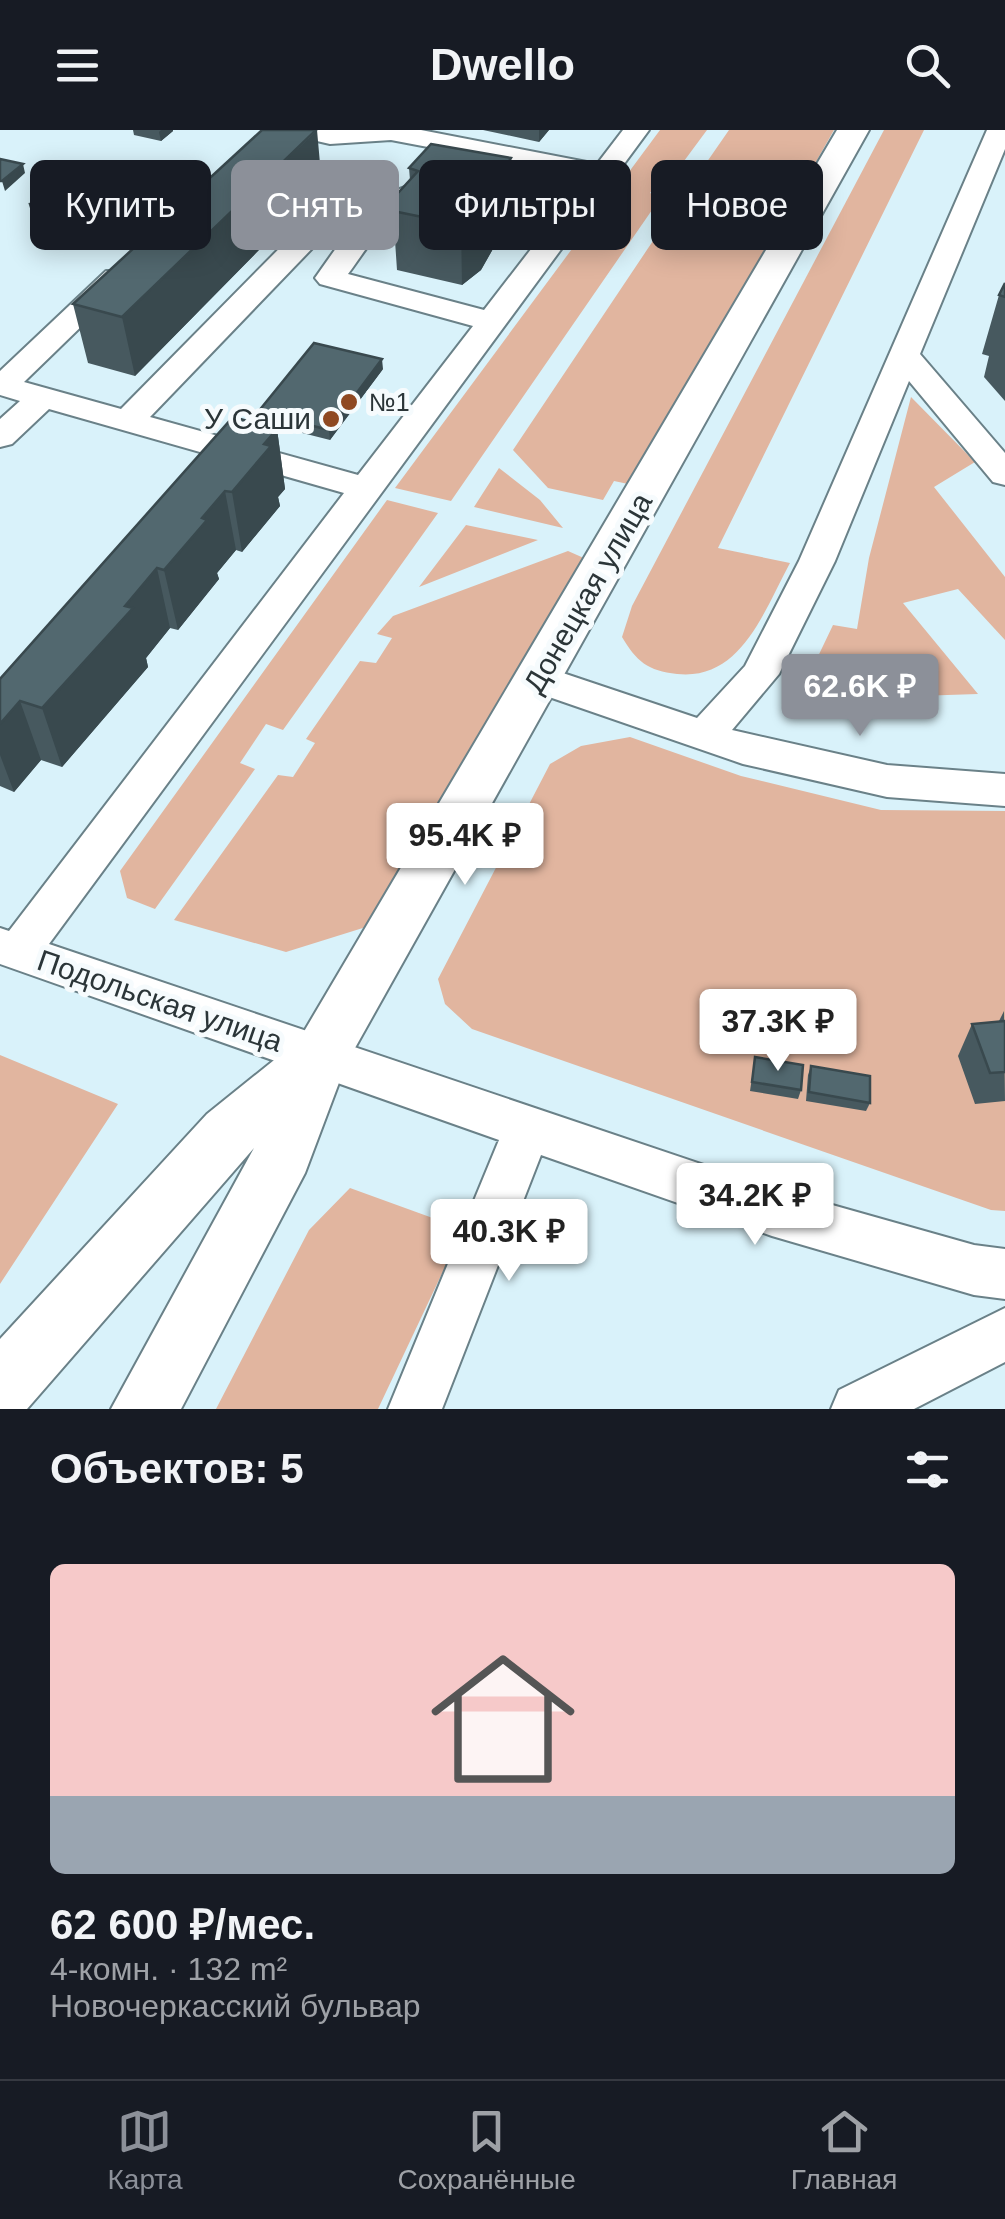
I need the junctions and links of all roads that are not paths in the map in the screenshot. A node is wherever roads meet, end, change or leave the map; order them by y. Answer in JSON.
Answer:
{"nodes":[{"id":1,"x":304,"y":130,"type":"edge"},
{"id":2,"x":636,"y":130,"type":"edge"},
{"id":3,"x":853,"y":130,"type":"edge"},
{"id":4,"x":1000,"y":130,"type":"edge"},
{"id":5,"x":524,"y":158,"type":"junction"},
{"id":6,"x":535,"y":160,"type":"edge"},
{"id":7,"x":614,"y":160,"type":"edge"},
{"id":8,"x":294,"y":250,"type":"edge"},
{"id":9,"x":547,"y":250,"type":"edge"},
{"id":10,"x":138,"y":256,"type":"edge"},
{"id":11,"x":494,"y":322,"type":"junction"},
{"id":12,"x":906,"y":357,"type":"junction"},
{"id":13,"x":43,"y":397,"type":"junction"},
{"id":14,"x":128,"y":421,"type":"junction"},
{"id":15,"x":0,"y":438,"type":"edge"},
{"id":16,"x":220,"y":447,"type":"junction"},
{"id":17,"x":1005,"y":474,"type":"edge"},
{"id":18,"x":194,"y":477,"type":"edge"},
{"id":19,"x":368,"y":489,"type":"junction"},
{"id":20,"x":539,"y":679,"type":"junction"},
{"id":21,"x":705,"y":735,"type":"junction"},
{"id":22,"x":1005,"y":790,"type":"edge"},
{"id":23,"x":9,"y":949,"type":"edge"},
{"id":24,"x":320,"y":1056,"type":"junction"},
{"id":25,"x":528,"y":1128,"type":"junction"},
{"id":26,"x":1005,"y":1274,"type":"edge"},
{"id":27,"x":1005,"y":1334,"type":"edge"},
{"id":28,"x":0,"y":1390,"type":"edge"},
{"id":29,"x":145,"y":1409,"type":"edge"},
{"id":30,"x":415,"y":1409,"type":"edge"},
{"id":31,"x":858,"y":1409,"type":"edge"}],
"edges":[{"from":1,"to":5,"type":"street"},
{"from":2,"to":7,"type":"street"},
{"from":3,"to":20,"type":"main road","name":"Донецкая улица"},
{"from":4,"to":12,"type":"street"},
{"from":5,"to":6,"type":"street"},
{"from":5,"to":11,"type":"street"},
{"from":8,"to":14,"type":"street"},
{"from":9,"to":11,"type":"street"},
{"from":10,"to":13,"type":"street"},
{"from":11,"to":19,"type":"street"},
{"from":12,"to":17,"type":"street"},
{"from":12,"to":21,"type":"street"},
{"from":13,"to":14,"type":"street"},
{"from":13,"to":15,"type":"street"},
{"from":14,"to":16,"type":"street"},
{"from":16,"to":18,"type":"street"},
{"from":16,"to":19,"type":"street"},
{"from":19,"to":23,"type":"street"},
{"from":20,"to":21,"type":"street"},
{"from":20,"to":24,"type":"main road","name":"Донецкая улица"},
{"from":21,"to":22,"type":"street"},
{"from":23,"to":24,"type":"street","name":"Подольская улица"},
{"from":24,"to":25,"type":"street","name":"Подольская улица"},
{"from":24,"to":28,"type":"main road","name":"Донецкая улица"},
{"from":24,"to":29,"type":"main road","name":"Донецкая улица"},
{"from":25,"to":26,"type":"street","name":"Подольская улица"},
{"from":25,"to":30,"type":"street"},
{"from":27,"to":31,"type":"street"}]}
